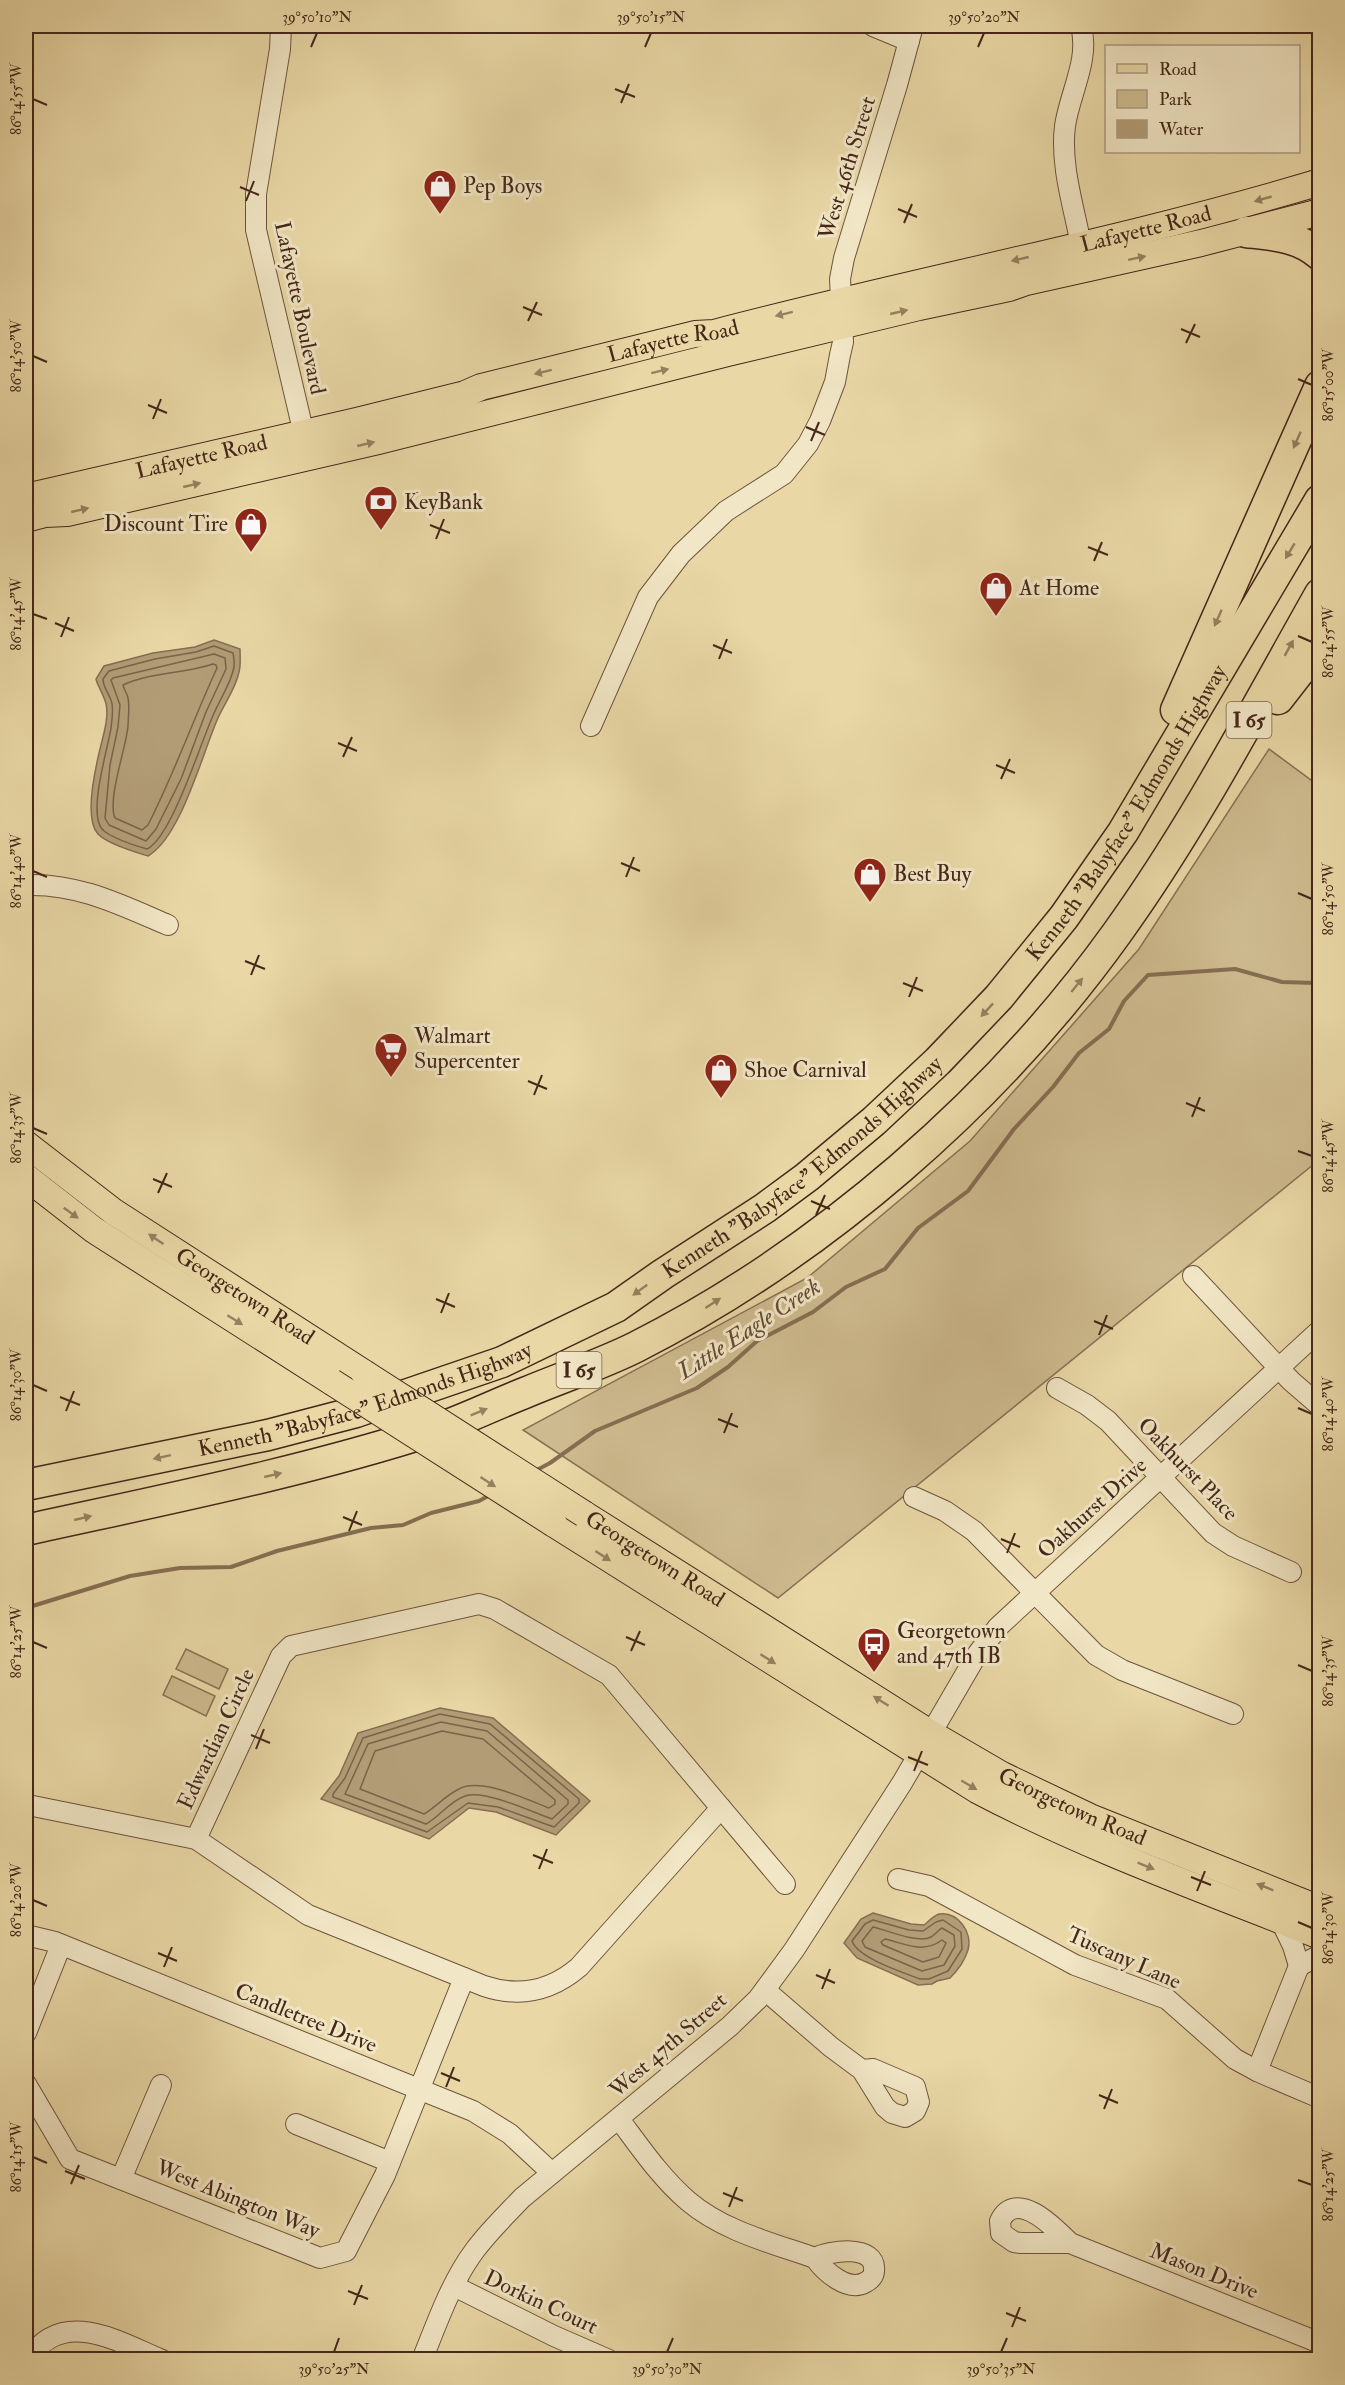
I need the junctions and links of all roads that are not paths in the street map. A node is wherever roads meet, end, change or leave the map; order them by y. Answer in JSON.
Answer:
{"nodes":[{"id":1,"x":281,"y":26,"type":"edge"},
{"id":2,"x":873,"y":26,"type":"edge"},
{"id":3,"x":1081,"y":26,"type":"edge"},
{"id":4,"x":911,"y":33,"type":"edge"},
{"id":5,"x":1320,"y":182,"type":"edge"},
{"id":6,"x":1320,"y":212,"type":"edge"},
{"id":7,"x":1245,"y":232,"type":"junction"},
{"id":8,"x":1081,"y":245,"type":"junction"},
{"id":9,"x":1320,"y":255,"type":"edge"},
{"id":10,"x":842,"y":313,"type":"junction"},
{"id":11,"x":1320,"y":386,"type":"edge"},
{"id":12,"x":307,"y":445,"type":"junction"},
{"id":13,"x":26,"y":497,"type":"edge"},
{"id":14,"x":1320,"y":500,"type":"edge"},
{"id":15,"x":26,"y":519,"type":"edge"},
{"id":16,"x":1320,"y":594,"type":"edge"},
{"id":17,"x":1320,"y":645,"type":"edge"},
{"id":18,"x":591,"y":726,"type":"dead end"},
{"id":19,"x":1177,"y":845,"type":"junction"},
{"id":20,"x":26,"y":885,"type":"edge"},
{"id":21,"x":168,"y":925,"type":"dead end"},
{"id":22,"x":1010,"y":983,"type":"junction"},
{"id":23,"x":26,"y":1144,"type":"edge"},
{"id":24,"x":26,"y":1177,"type":"edge"},
{"id":25,"x":1192,"y":1276,"type":"dead end"},
{"id":26,"x":1320,"y":1329,"type":"edge"},
{"id":27,"x":1279,"y":1368,"type":"junction"},
{"id":28,"x":1057,"y":1388,"type":"dead end"},
{"id":29,"x":1320,"y":1406,"type":"edge"},
{"id":30,"x":1162,"y":1477,"type":"junction"},
{"id":31,"x":26,"y":1485,"type":"edge"},
{"id":32,"x":914,"y":1497,"type":"dead end"},
{"id":33,"x":26,"y":1530,"type":"edge"},
{"id":34,"x":1291,"y":1572,"type":"dead end"},
{"id":35,"x":1036,"y":1592,"type":"junction"},
{"id":36,"x":1233,"y":1714,"type":"dead end"},
{"id":37,"x":924,"y":1744,"type":"junction"},
{"id":38,"x":26,"y":1805,"type":"edge"},
{"id":39,"x":721,"y":1808,"type":"junction"},
{"id":40,"x":196,"y":1839,"type":"junction"},
{"id":41,"x":898,"y":1879,"type":"dead end"},
{"id":42,"x":785,"y":1884,"type":"dead end"},
{"id":43,"x":1319,"y":1908,"type":"edge"},
{"id":44,"x":1281,"y":1921,"type":"junction"},
{"id":45,"x":1314,"y":1934,"type":"edge"},
{"id":46,"x":26,"y":1935,"type":"edge"},
{"id":47,"x":61,"y":1945,"type":"junction"},
{"id":48,"x":1320,"y":1955,"type":"edge"},
{"id":49,"x":1299,"y":1966,"type":"junction"},
{"id":50,"x":464,"y":1978,"type":"junction"},
{"id":51,"x":765,"y":1990,"type":"junction"},
{"id":52,"x":26,"y":2033,"type":"edge"},
{"id":53,"x":862,"y":2070,"type":"dead end"},
{"id":54,"x":1257,"y":2071,"type":"junction"},
{"id":55,"x":26,"y":2084,"type":"edge"},
{"id":56,"x":161,"y":2085,"type":"dead end"},
{"id":57,"x":421,"y":2090,"type":"junction"},
{"id":58,"x":1320,"y":2098,"type":"edge"},
{"id":59,"x":619,"y":2119,"type":"junction"},
{"id":60,"x":296,"y":2124,"type":"dead end"},
{"id":61,"x":390,"y":2162,"type":"junction"},
{"id":62,"x":552,"y":2173,"type":"junction"},
{"id":63,"x":121,"y":2179,"type":"junction"},
{"id":64,"x":1070,"y":2243,"type":"dead end"},
{"id":65,"x":814,"y":2258,"type":"dead end"},
{"id":66,"x":454,"y":2286,"type":"junction"},
{"id":67,"x":1320,"y":2343,"type":"edge"},
{"id":68,"x":28,"y":2360,"type":"edge"},
{"id":69,"x":162,"y":2360,"type":"edge"},
{"id":70,"x":422,"y":2360,"type":"edge"},
{"id":71,"x":609,"y":2360,"type":"edge"}],
"edges":[{"from":1,"to":12,"type":"street","name":"Lafayette Boulevard"},
{"from":2,"to":4,"type":"street"},
{"from":3,"to":8,"type":"street"},
{"from":4,"to":10,"type":"street","name":"West 46th Street"},
{"from":5,"to":8,"type":"main road","name":"Lafayette Road","one_way":true},
{"from":6,"to":7,"type":"main road","name":"Lafayette Road"},
{"from":7,"to":9,"type":"highway"},
{"from":10,"to":7,"type":"main road","name":"Lafayette Road","one_way":true},
{"from":8,"to":10,"type":"main road","name":"Lafayette Road","one_way":true},
{"from":10,"to":12,"type":"main road","name":"Lafayette Road"},
{"from":10,"to":18,"type":"street","name":"West 46th Street"},
{"from":11,"to":22,"type":"highway","one_way":true},
{"from":12,"to":13,"type":"main road","name":"Lafayette Road"},
{"from":15,"to":12,"type":"main road","name":"Lafayette Road","one_way":true},
{"from":14,"to":22,"type":"highway","name":"Kenneth \"Babyface\" Edmonds Highway","number":"I 65","one_way":true},
{"from":19,"to":16,"type":"highway","name":"Kenneth \"Babyface\" Edmonds Highway","number":"I 65","one_way":true},
{"from":17,"to":19,"type":"highway"},
{"from":33,"to":19,"type":"highway","name":"Kenneth \"Babyface\" Edmonds Highway","number":"I 65","one_way":true},
{"from":20,"to":21,"type":"street"},
{"from":22,"to":31,"type":"highway","name":"Kenneth \"Babyface\" Edmonds Highway","number":"I 65","one_way":true},
{"from":37,"to":23,"type":"main road","name":"Georgetown Road","one_way":true,"bridge":true},
{"from":24,"to":37,"type":"main road","name":"Georgetown Road","one_way":true,"bridge":true},
{"from":25,"to":27,"type":"street"},
{"from":26,"to":27,"type":"street","name":"Oakhurst Drive"},
{"from":27,"to":29,"type":"street"},
{"from":27,"to":30,"type":"street","name":"Oakhurst Drive"},
{"from":28,"to":30,"type":"street","name":"Oakhurst Place"},
{"from":30,"to":34,"type":"street","name":"Oakhurst Place"},
{"from":30,"to":35,"type":"street","name":"Oakhurst Drive"},
{"from":32,"to":35,"type":"street"},
{"from":35,"to":36,"type":"street"},
{"from":35,"to":37,"type":"street","name":"Oakhurst Drive"},
{"from":43,"to":37,"type":"main road","name":"Georgetown Road","one_way":true},
{"from":37,"to":44,"type":"main road","name":"Georgetown Road","one_way":true},
{"from":37,"to":51,"type":"street","name":"West 47th Street"},
{"from":38,"to":40,"type":"street"},
{"from":39,"to":40,"type":"street","name":"Edwardian Circle"},
{"from":39,"to":42,"type":"street","name":"Edwardian Circle"},
{"from":39,"to":50,"type":"street","name":"Edwardian Circle"},
{"from":40,"to":50,"type":"street","name":"Edwardian Circle"},
{"from":41,"to":54,"type":"street","name":"Tuscany Lane"},
{"from":43,"to":45,"type":"street"},
{"from":44,"to":45,"type":"main road","name":"Georgetown Road"},
{"from":44,"to":49,"type":"street"},
{"from":46,"to":47,"type":"street","name":"Candletree Drive"},
{"from":47,"to":52,"type":"street"},
{"from":47,"to":57,"type":"street","name":"Candletree Drive"},
{"from":48,"to":49,"type":"street"},
{"from":49,"to":54,"type":"street"},
{"from":50,"to":57,"type":"street","name":"West Abington Way"},
{"from":51,"to":53,"type":"street"},
{"from":51,"to":59,"type":"street","name":"West 47th Street"},
{"from":54,"to":58,"type":"street","name":"Tuscany Lane"},
{"from":55,"to":63,"type":"street","name":"West Abington Way"},
{"from":56,"to":63,"type":"street"},
{"from":57,"to":61,"type":"street","name":"West Abington Way"},
{"from":57,"to":62,"type":"street","name":"Candletree Drive"},
{"from":59,"to":62,"type":"street","name":"West 47th Street"},
{"from":59,"to":65,"type":"street"},
{"from":60,"to":61,"type":"street"},
{"from":61,"to":63,"type":"street","name":"West Abington Way"},
{"from":62,"to":66,"type":"street","name":"West 47th Street"},
{"from":64,"to":67,"type":"street","name":"Mason Drive"},
{"from":66,"to":70,"type":"street","name":"West 47th Street"},
{"from":66,"to":71,"type":"street","name":"Dorkin Court"},
{"from":68,"to":69,"type":"street"}]}
